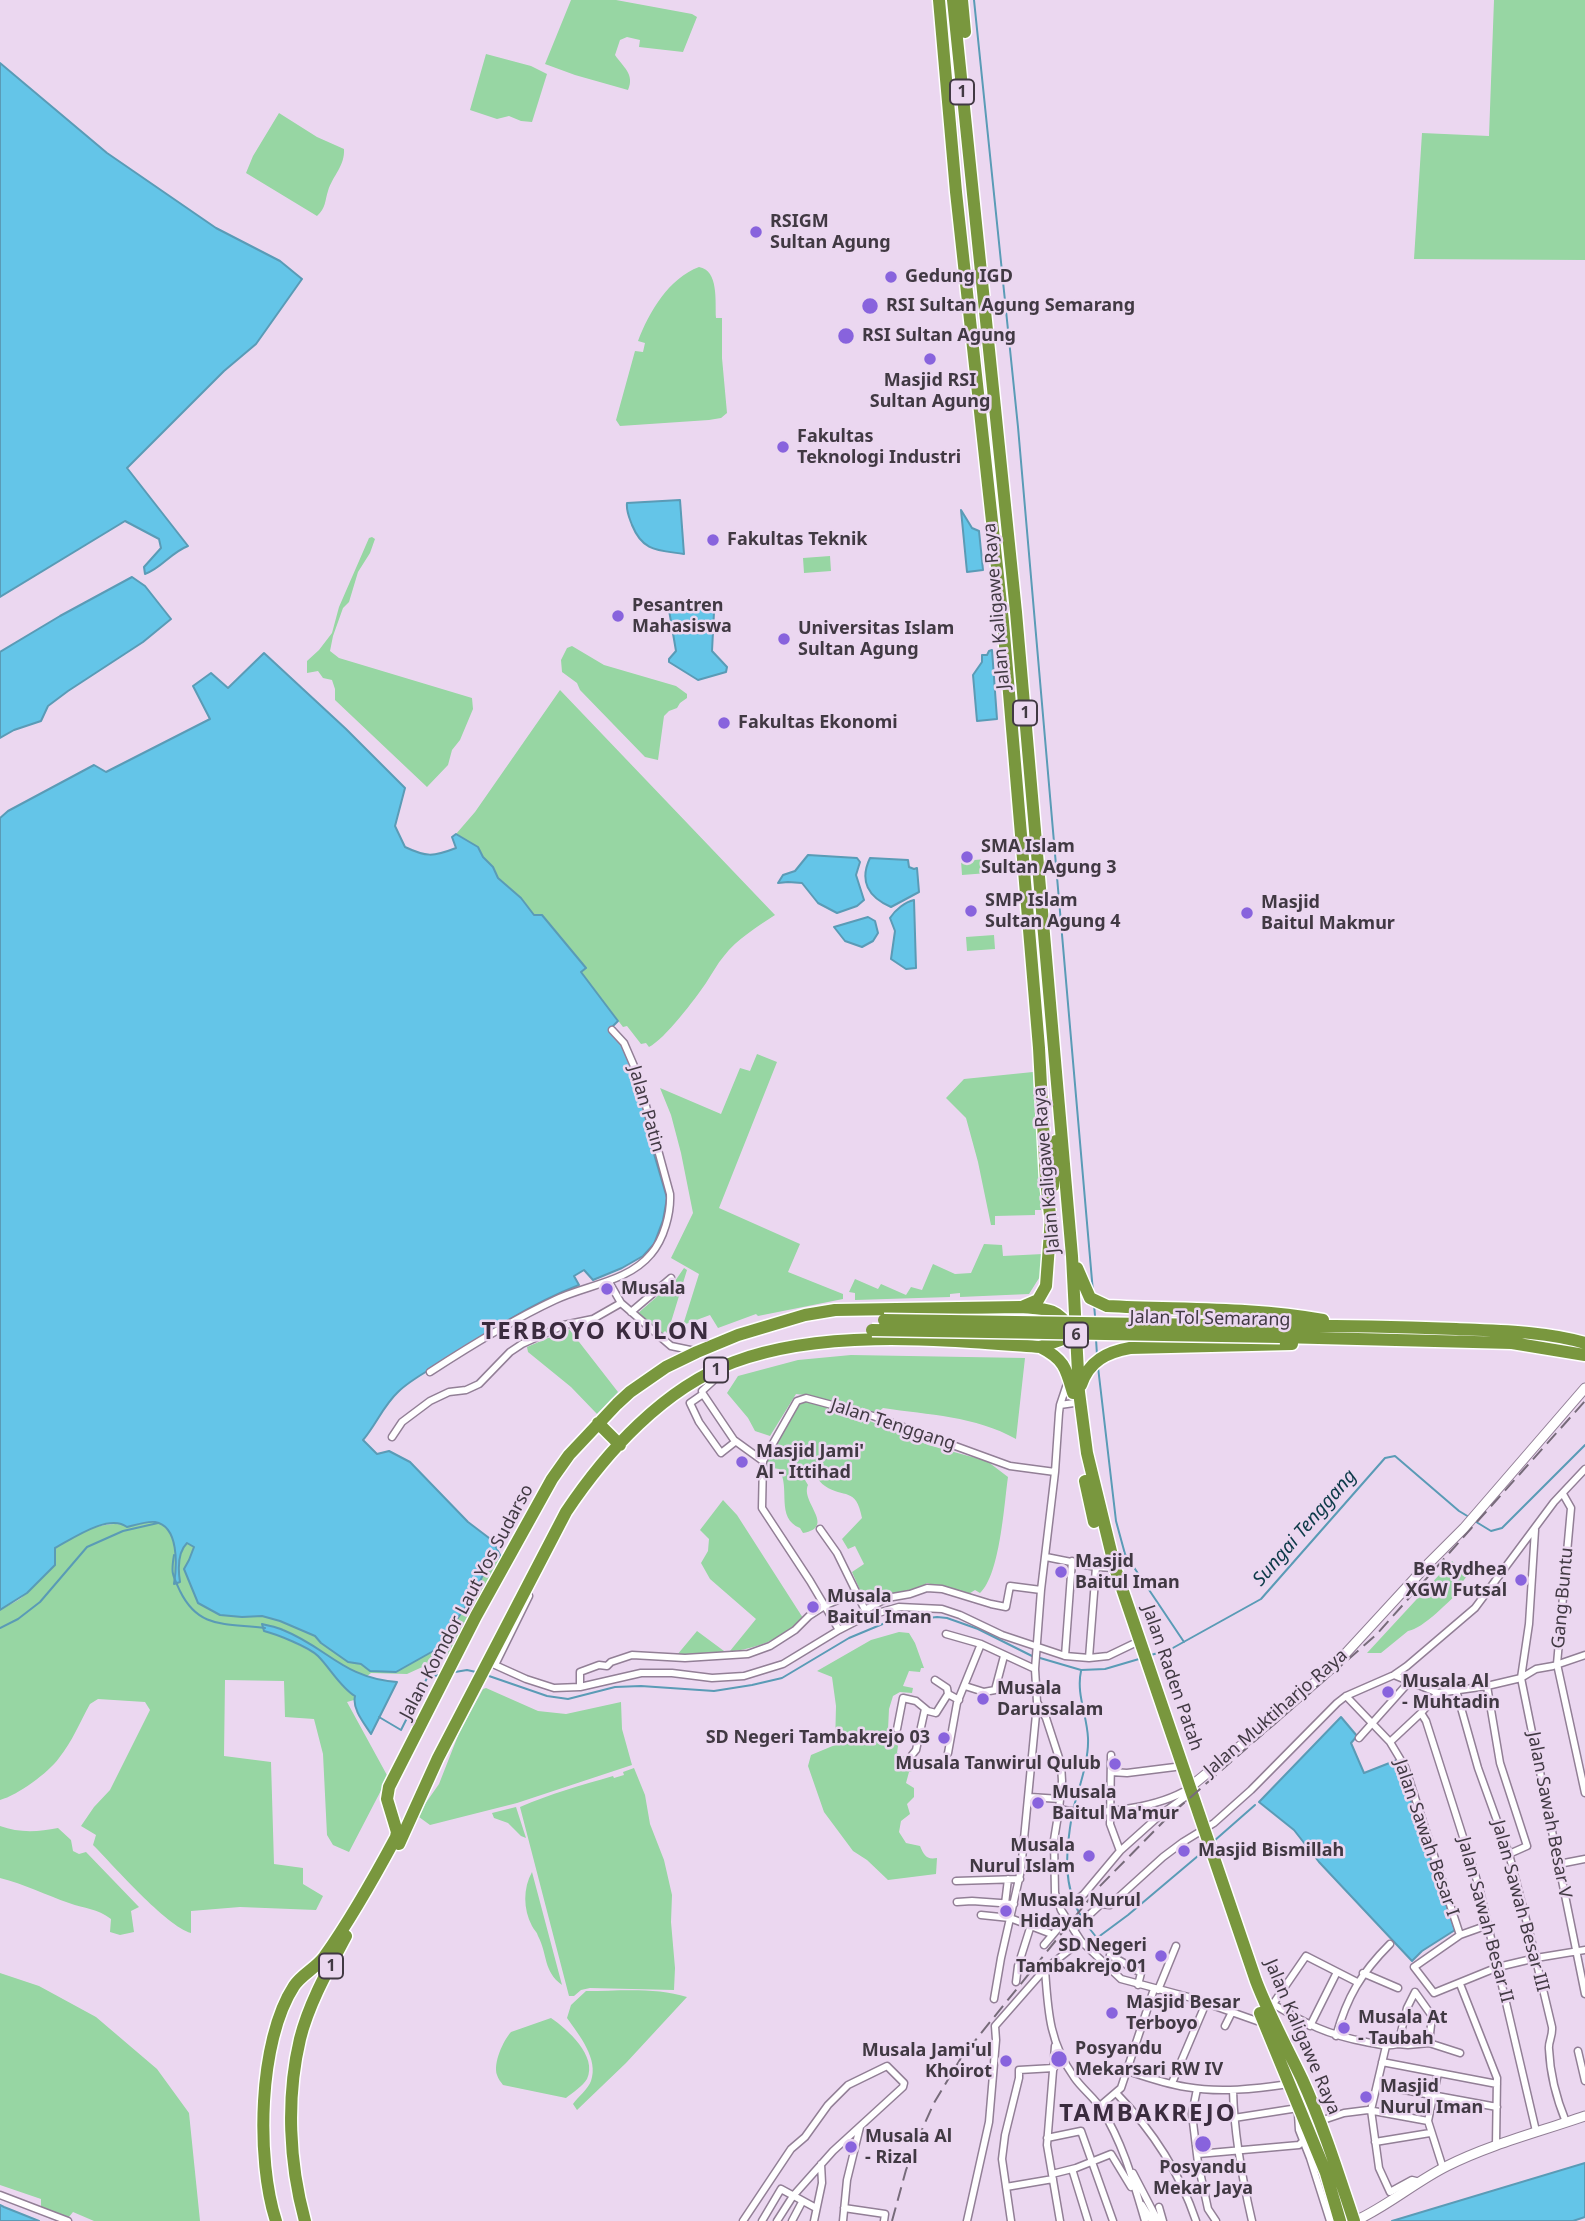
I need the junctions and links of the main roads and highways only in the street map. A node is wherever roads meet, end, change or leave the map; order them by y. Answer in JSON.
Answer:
{"nodes":[{"id":1,"x":939,"y":0,"type":"edge"},
{"id":2,"x":947,"y":0,"type":"edge"},
{"id":3,"x":953,"y":0,"type":"edge"},
{"id":4,"x":962,"y":0,"type":"edge"},
{"id":5,"x":989,"y":420,"type":"junction"},
{"id":6,"x":1009,"y":617,"type":"junction"},
{"id":7,"x":1056,"y":1139,"type":"junction"},
{"id":8,"x":1051,"y":1224,"type":"junction"},
{"id":9,"x":1071,"y":1241,"type":"junction"},
{"id":10,"x":1080,"y":1292,"type":"junction"},
{"id":11,"x":1020,"y":1307,"type":"junction"},
{"id":12,"x":835,"y":1310,"type":"junction"},
{"id":13,"x":1347,"y":1324,"type":"junction"},
{"id":14,"x":1069,"y":1331,"type":"junction"},
{"id":15,"x":1279,"y":1332,"type":"junction"},
{"id":16,"x":1348,"y":1339,"type":"junction"},
{"id":17,"x":834,"y":1341,"type":"junction"},
{"id":18,"x":1585,"y":1343,"type":"edge"},
{"id":19,"x":1571,"y":1345,"type":"junction"},
{"id":20,"x":1040,"y":1347,"type":"junction"},
{"id":21,"x":1585,"y":1355,"type":"edge"},
{"id":22,"x":1077,"y":1357,"type":"junction"},
{"id":23,"x":1075,"y":1396,"type":"junction"},
{"id":24,"x":598,"y":1423,"type":"junction"},
{"id":25,"x":620,"y":1445,"type":"junction"},
{"id":26,"x":1157,"y":1701,"type":"junction"},
{"id":27,"x":1184,"y":1796,"type":"junction"},
{"id":28,"x":1205,"y":1842,"type":"junction"},
{"id":29,"x":1269,"y":2013,"type":"junction"},
{"id":30,"x":276,"y":2221,"type":"edge"},
{"id":31,"x":305,"y":2221,"type":"edge"},
{"id":32,"x":1340,"y":2221,"type":"edge"},
{"id":33,"x":1354,"y":2221,"type":"edge"}],
"edges":[{"from":1,"to":5,"type":"highway"},
{"from":2,"to":5,"type":"highway","name":"Jalan Kaligawe Raya","number":"1"},
{"from":3,"to":5,"type":"highway","name":"Jalan Kaligawe Raya","number":"1"},
{"from":4,"to":9,"type":"highway"},
{"from":5,"to":6,"type":"highway","name":"Jalan Kaligawe Raya","number":"1"},
{"from":6,"to":7,"type":"highway","name":"Jalan Kaligawe Raya","number":"1"},
{"from":6,"to":8,"type":"highway"},
{"from":6,"to":9,"type":"highway","name":"Jalan Kaligawe Raya","number":"1"},
{"from":7,"to":8,"type":"highway","number":"1"},
{"from":7,"to":14,"type":"highway"},
{"from":8,"to":11,"type":"highway","number":"1"},
{"from":9,"to":10,"type":"highway","name":"Jalan Kaligawe Raya","number":"1"},
{"from":10,"to":13,"type":"highway"},
{"from":10,"to":14,"type":"highway","number":"1"},
{"from":10,"to":22,"type":"highway","name":"Jalan Raden Patah"},
{"from":11,"to":12,"type":"highway","name":"Jalan Komdor Laut Yos Sudarso","number":"1"},
{"from":11,"to":14,"type":"highway","name":"Jalan Komdor Laut Yos Sudarso"},
{"from":12,"to":15,"type":"highway","name":"Jalan Tol Semarang","number":"6","bridge":true},
{"from":12,"to":24,"type":"highway","name":"Jalan Komdor Laut Yos Sudarso","number":"1"},
{"from":13,"to":15,"type":"highway","name":"Jalan Tol Semarang","number":"6"},
{"from":13,"to":19,"type":"highway","name":"Jalan Tol Semarang","number":"6"},
{"from":14,"to":20,"type":"highway"},
{"from":14,"to":22,"type":"highway"},
{"from":14,"to":23,"type":"highway","name":"Jalan Raden Patah"},
{"from":15,"to":16,"type":"highway","name":"Jalan Tol Semarang","number":"6"},
{"from":15,"to":17,"type":"highway","name":"Jalan Tol Semarang","number":"6","bridge":true},
{"from":16,"to":19,"type":"highway","name":"Jalan Tol Semarang","number":"6"},
{"from":16,"to":23,"type":"highway"},
{"from":17,"to":20,"type":"highway","number":"1"},
{"from":17,"to":25,"type":"highway","number":"1"},
{"from":18,"to":19,"type":"highway","name":"Jalan Tol Semarang","number":"6"},
{"from":19,"to":21,"type":"highway","name":"Jalan Tol Semarang","number":"6"},
{"from":20,"to":23,"type":"highway"},
{"from":22,"to":23,"type":"highway","name":"Jalan Raden Patah"},
{"from":23,"to":26,"type":"highway","name":"Jalan Raden Patah"},
{"from":24,"to":25,"type":"highway"},
{"from":24,"to":30,"type":"highway","name":"Jalan Komdor Laut Yos Sudarso","number":"1"},
{"from":25,"to":31,"type":"highway","number":"1"},
{"from":26,"to":27,"type":"highway","name":"Jalan Raden Patah"},
{"from":26,"to":27,"type":"highway","name":"Jalan Raden Patah"},
{"from":27,"to":28,"type":"highway","name":"Jalan Kaligawe Raya"},
{"from":27,"to":28,"type":"highway","name":"Jalan Kaligawe Raya"},
{"from":28,"to":29,"type":"highway","name":"Jalan Kaligawe Raya"},
{"from":29,"to":32,"type":"highway","name":"Jalan Kaligawe Raya"},
{"from":29,"to":33,"type":"highway","name":"Jalan Kaligawe Raya"}]}
